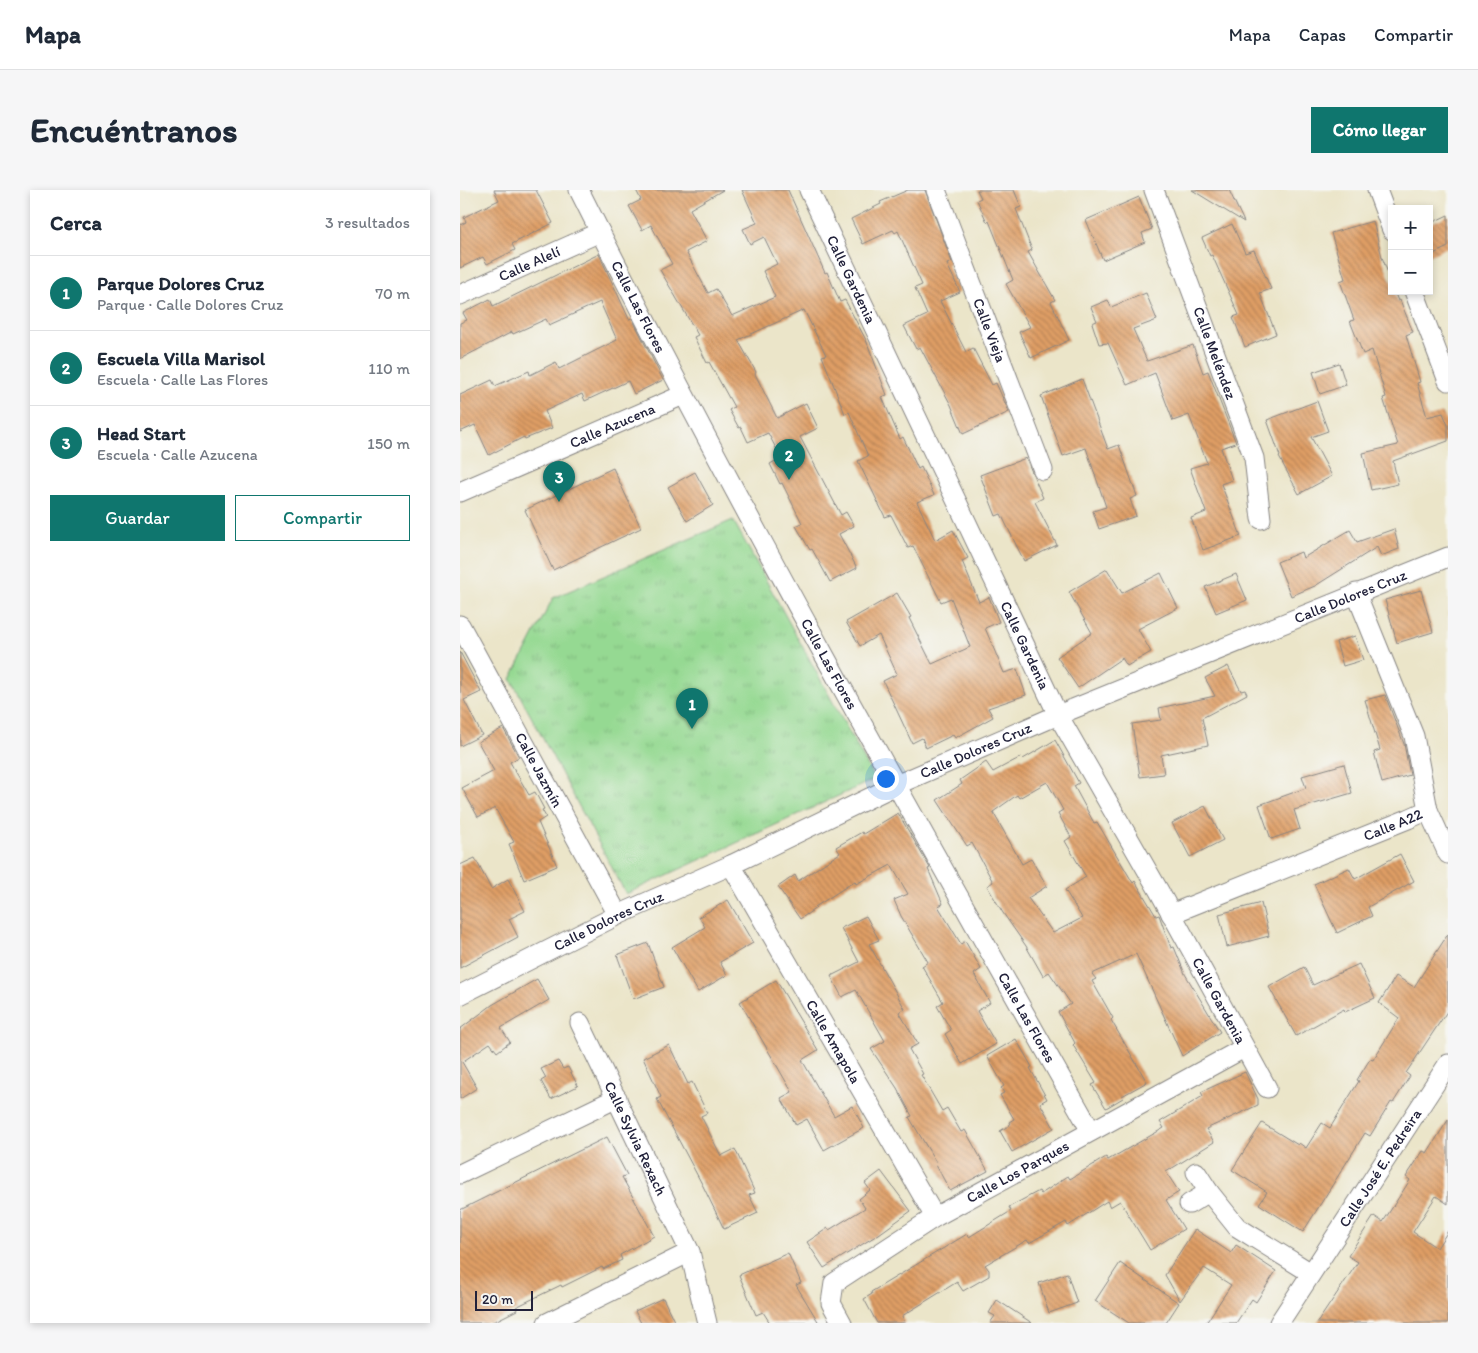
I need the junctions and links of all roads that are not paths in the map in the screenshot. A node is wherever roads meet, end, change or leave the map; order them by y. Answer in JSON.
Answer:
{"nodes":[{"id":1,"x":579,"y":190,"type":"edge"},
{"id":2,"x":809,"y":190,"type":"edge"},
{"id":3,"x":936,"y":190,"type":"edge"},
{"id":4,"x":1154,"y":190,"type":"edge"},
{"id":5,"x":1377,"y":190,"type":"edge"},
{"id":6,"x":1388,"y":219,"type":"edge"},
{"id":7,"x":600,"y":232,"type":"junction"},
{"id":8,"x":460,"y":295,"type":"edge"},
{"id":9,"x":1416,"y":295,"type":"edge"},
{"id":10,"x":1448,"y":381,"type":"edge"},
{"id":11,"x":683,"y":395,"type":"junction"},
{"id":12,"x":1043,"y":470,"type":"dead end"},
{"id":13,"x":460,"y":492,"type":"edge"},
{"id":14,"x":1261,"y":519,"type":"dead end"},
{"id":15,"x":1448,"y":556,"type":"edge"},
{"id":16,"x":1356,"y":593,"type":"junction"},
{"id":17,"x":460,"y":625,"type":"edge"},
{"id":18,"x":1058,"y":715,"type":"junction"},
{"id":19,"x":896,"y":785,"type":"junction"},
{"id":20,"x":1428,"y":810,"type":"junction"},
{"id":21,"x":1448,"y":854,"type":"edge"},
{"id":22,"x":731,"y":865,"type":"junction"},
{"id":23,"x":1171,"y":914,"type":"junction"},
{"id":24,"x":618,"y":915,"type":"junction"},
{"id":25,"x":460,"y":995,"type":"edge"},
{"id":26,"x":580,"y":1023,"type":"dead end"},
{"id":27,"x":1244,"y":1048,"type":"junction"},
{"id":28,"x":1448,"y":1064,"type":"edge"},
{"id":29,"x":1267,"y":1088,"type":"dead end"},
{"id":30,"x":616,"y":1098,"type":"junction"},
{"id":31,"x":1091,"y":1131,"type":"junction"},
{"id":32,"x":1196,"y":1172,"type":"dead end"},
{"id":33,"x":460,"y":1174,"type":"edge"},
{"id":34,"x":1209,"y":1192,"type":"junction"},
{"id":35,"x":1189,"y":1204,"type":"dead end"},
{"id":36,"x":935,"y":1217,"type":"junction"},
{"id":37,"x":690,"y":1252,"type":"junction"},
{"id":38,"x":1311,"y":1272,"type":"junction"},
{"id":39,"x":547,"y":1323,"type":"edge"},
{"id":40,"x":707,"y":1323,"type":"edge"},
{"id":41,"x":842,"y":1323,"type":"edge"},
{"id":42,"x":1279,"y":1323,"type":"edge"}],
"edges":[{"from":1,"to":7,"type":"street","name":"Calle Las Flores"},
{"from":2,"to":18,"type":"street","name":"Calle Gardenia"},
{"from":3,"to":12,"type":"street","name":"Calle Vieja"},
{"from":4,"to":14,"type":"street","name":"Calle Meléndez"},
{"from":5,"to":6,"type":"street"},
{"from":7,"to":8,"type":"street","name":"Calle Alelí"},
{"from":7,"to":11,"type":"street","name":"Calle Las Flores"},
{"from":9,"to":10,"type":"street"},
{"from":11,"to":13,"type":"street","name":"Calle Azucena"},
{"from":11,"to":19,"type":"street","name":"Calle Las Flores"},
{"from":15,"to":16,"type":"street","name":"Calle Dolores Cruz"},
{"from":16,"to":18,"type":"street","name":"Calle Dolores Cruz"},
{"from":16,"to":20,"type":"street","name":"Calle A22"},
{"from":17,"to":24,"type":"street","name":"Calle Jazmín"},
{"from":18,"to":19,"type":"street","name":"Calle Dolores Cruz"},
{"from":18,"to":23,"type":"street","name":"Calle Gardenia"},
{"from":19,"to":22,"type":"street","name":"Calle Dolores Cruz"},
{"from":19,"to":31,"type":"street","name":"Calle Las Flores"},
{"from":20,"to":21,"type":"street"},
{"from":20,"to":23,"type":"street","name":"Calle A22"},
{"from":22,"to":24,"type":"street","name":"Calle Dolores Cruz"},
{"from":22,"to":36,"type":"street","name":"Calle Amapola"},
{"from":23,"to":27,"type":"street","name":"Calle Gardenia"},
{"from":24,"to":25,"type":"street","name":"Calle Dolores Cruz"},
{"from":26,"to":30,"type":"street","name":"Calle Sylvia Rexach"},
{"from":27,"to":29,"type":"street","name":"Calle Gardenia"},
{"from":27,"to":31,"type":"street","name":"Calle Los Parques"},
{"from":28,"to":38,"type":"street","name":"Calle José E. Pedreira"},
{"from":30,"to":33,"type":"street"},
{"from":30,"to":37,"type":"street","name":"Calle Sylvia Rexach"},
{"from":31,"to":36,"type":"street","name":"Calle Los Parques"},
{"from":32,"to":34,"type":"street"},
{"from":34,"to":35,"type":"street"},
{"from":34,"to":38,"type":"street"},
{"from":36,"to":41,"type":"street","name":"Calle Los Parques"},
{"from":37,"to":39,"type":"street"},
{"from":37,"to":40,"type":"street","name":"Calle Sylvia Rexach"},
{"from":38,"to":42,"type":"street","name":"Calle José E. Pedreira"}]}
